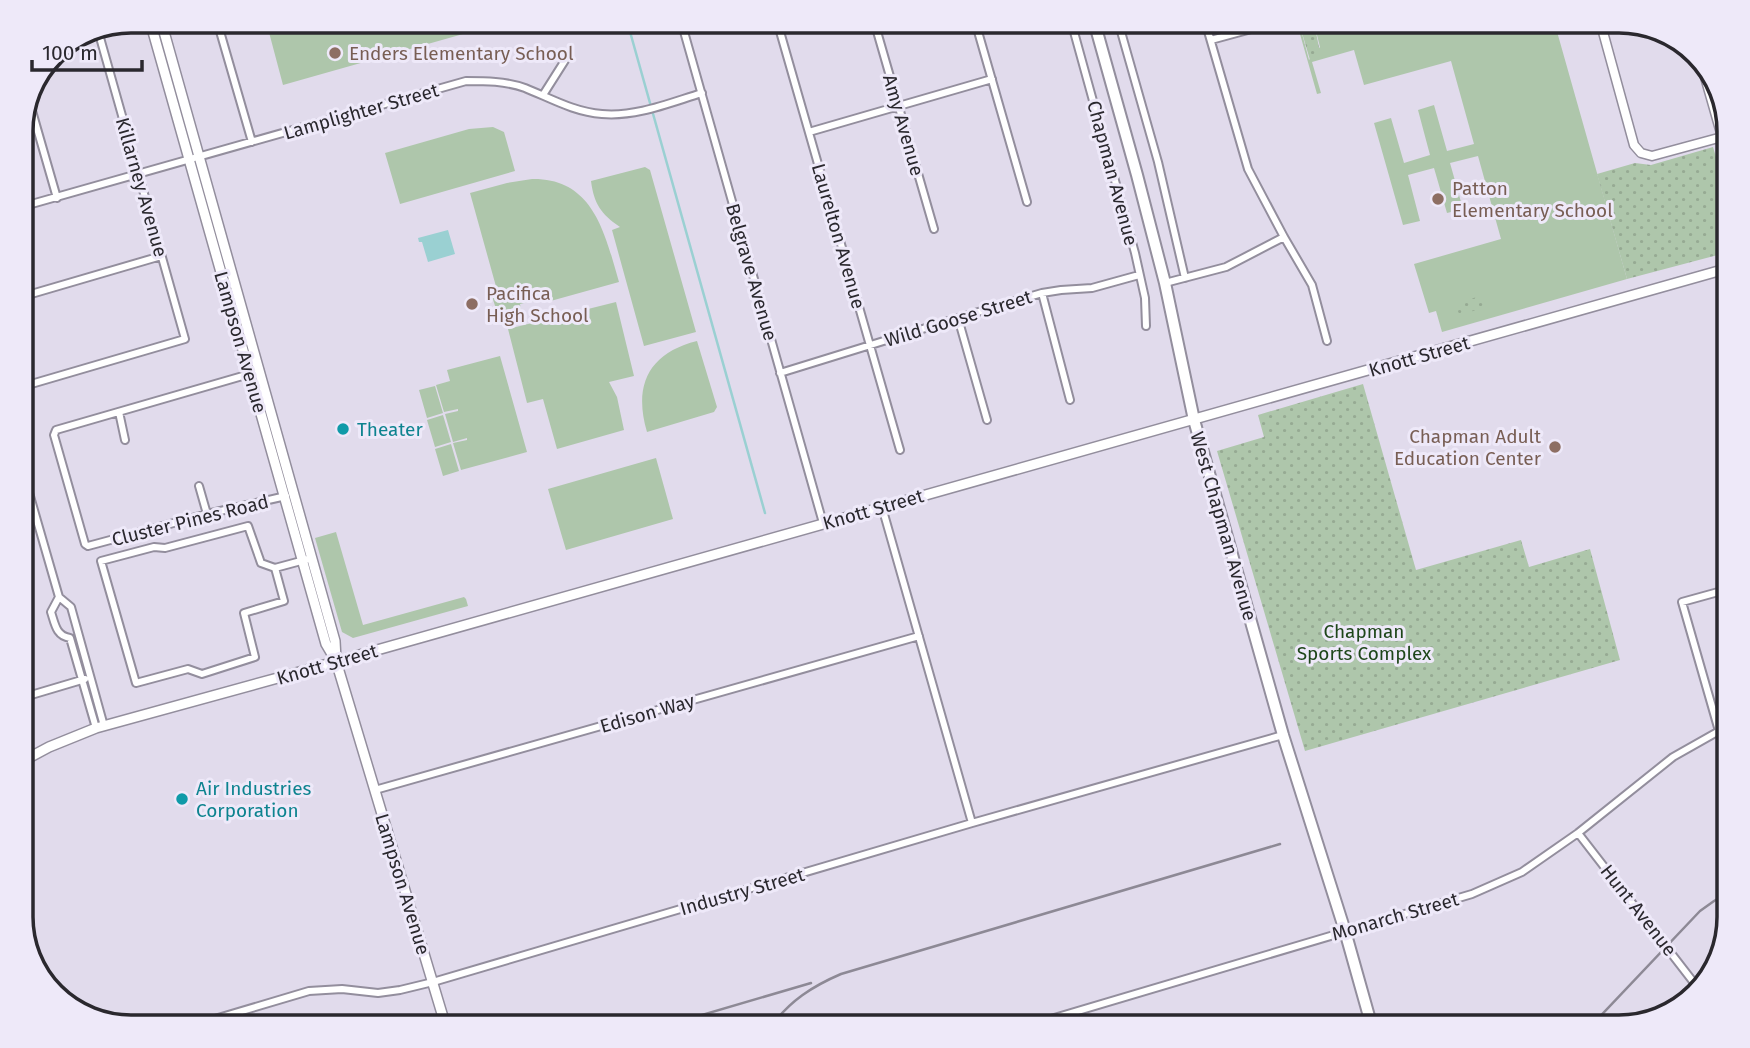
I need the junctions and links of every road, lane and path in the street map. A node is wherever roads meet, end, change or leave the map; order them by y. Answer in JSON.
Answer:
{"nodes":[{"id":1,"x":153,"y":33,"type":"edge"},
{"id":2,"x":164,"y":33,"type":"edge"},
{"id":3,"x":220,"y":33,"type":"edge"},
{"id":4,"x":684,"y":33,"type":"edge"},
{"id":5,"x":781,"y":33,"type":"edge"},
{"id":6,"x":878,"y":33,"type":"edge"},
{"id":7,"x":979,"y":33,"type":"edge"},
{"id":8,"x":1074,"y":33,"type":"edge"},
{"id":9,"x":1097,"y":33,"type":"edge"},
{"id":10,"x":1121,"y":33,"type":"edge"},
{"id":11,"x":1209,"y":33,"type":"edge"},
{"id":12,"x":1237,"y":33,"type":"edge"},
{"id":13,"x":1603,"y":33,"type":"edge"},
{"id":14,"x":100,"y":38,"type":"edge"},
{"id":15,"x":1211,"y":40,"type":"junction"},
{"id":16,"x":569,"y":54,"type":"dead end"},
{"id":17,"x":992,"y":79,"type":"junction"},
{"id":18,"x":702,"y":93,"type":"junction"},
{"id":19,"x":543,"y":95,"type":"junction"},
{"id":20,"x":899,"y":105,"type":"junction"},
{"id":21,"x":34,"y":119,"type":"edge"},
{"id":22,"x":809,"y":132,"type":"junction"},
{"id":23,"x":1717,"y":138,"type":"edge"},
{"id":24,"x":252,"y":142,"type":"junction"},
{"id":25,"x":200,"y":157,"type":"junction"},
{"id":26,"x":189,"y":160,"type":"junction"},
{"id":27,"x":138,"y":175,"type":"junction"},
{"id":28,"x":57,"y":198,"type":"junction"},
{"id":29,"x":1027,"y":202,"type":"dead end"},
{"id":30,"x":33,"y":204,"type":"edge"},
{"id":31,"x":934,"y":229,"type":"dead end"},
{"id":32,"x":1284,"y":237,"type":"junction"},
{"id":33,"x":161,"y":256,"type":"junction"},
{"id":34,"x":1717,"y":271,"type":"edge"},
{"id":35,"x":1139,"y":275,"type":"junction"},
{"id":36,"x":1185,"y":278,"type":"junction"},
{"id":37,"x":1165,"y":284,"type":"junction"},
{"id":38,"x":33,"y":293,"type":"edge"},
{"id":39,"x":1042,"y":293,"type":"junction"},
{"id":40,"x":958,"y":317,"type":"junction"},
{"id":41,"x":1146,"y":326,"type":"dead end"},
{"id":42,"x":1327,"y":341,"type":"dead end"},
{"id":43,"x":870,"y":345,"type":"junction"},
{"id":44,"x":255,"y":373,"type":"junction"},
{"id":45,"x":780,"y":373,"type":"junction"},
{"id":46,"x":33,"y":384,"type":"edge"},
{"id":47,"x":1070,"y":400,"type":"dead end"},
{"id":48,"x":119,"y":412,"type":"junction"},
{"id":49,"x":987,"y":419,"type":"dead end"},
{"id":50,"x":1194,"y":420,"type":"junction"},
{"id":51,"x":125,"y":440,"type":"dead end"},
{"id":52,"x":900,"y":450,"type":"dead end"},
{"id":53,"x":199,"y":486,"type":"dead end"},
{"id":54,"x":294,"y":494,"type":"junction"},
{"id":55,"x":284,"y":497,"type":"junction"},
{"id":56,"x":882,"y":506,"type":"junction"},
{"id":57,"x":33,"y":507,"type":"edge"},
{"id":58,"x":207,"y":514,"type":"junction"},
{"id":59,"x":823,"y":523,"type":"junction"},
{"id":60,"x":312,"y":558,"type":"junction"},
{"id":61,"x":302,"y":560,"type":"junction"},
{"id":62,"x":275,"y":568,"type":"junction"},
{"id":63,"x":1717,"y":592,"type":"edge"},
{"id":64,"x":59,"y":597,"type":"junction"},
{"id":65,"x":919,"y":635,"type":"junction"},
{"id":66,"x":79,"y":636,"type":"junction"},
{"id":67,"x":70,"y":638,"type":"junction"},
{"id":68,"x":336,"y":661,"type":"junction"},
{"id":69,"x":87,"y":679,"type":"junction"},
{"id":70,"x":33,"y":695,"type":"edge"},
{"id":71,"x":1717,"y":724,"type":"edge"},
{"id":72,"x":100,"y":727,"type":"junction"},
{"id":73,"x":1717,"y":732,"type":"edge"},
{"id":74,"x":1283,"y":735,"type":"junction"},
{"id":75,"x":33,"y":756,"type":"edge"},
{"id":76,"x":375,"y":790,"type":"junction"},
{"id":77,"x":972,"y":823,"type":"junction"},
{"id":78,"x":1578,"y":833,"type":"junction"},
{"id":79,"x":1345,"y":931,"type":"junction"},
{"id":80,"x":1692,"y":981,"type":"edge"},
{"id":81,"x":433,"y":982,"type":"junction"},
{"id":82,"x":228,"y":1015,"type":"edge"},
{"id":83,"x":443,"y":1015,"type":"edge"},
{"id":84,"x":1064,"y":1015,"type":"edge"},
{"id":85,"x":1369,"y":1015,"type":"edge"}],
"edges":[{"from":1,"to":26,"type":"main road","name":"Lampson Avenue"},
{"from":2,"to":25,"type":"main road","name":"Lampson Avenue"},
{"from":3,"to":24,"type":"street"},
{"from":4,"to":18,"type":"street","name":"Belgrave Avenue"},
{"from":5,"to":22,"type":"street","name":"Laurelton Avenue"},
{"from":6,"to":20,"type":"street","name":"Amy Avenue"},
{"from":7,"to":17,"type":"street"},
{"from":8,"to":35,"type":"street","name":"Chapman Avenue"},
{"from":9,"to":37,"type":"main road","name":"West Chapman Avenue"},
{"from":10,"to":36,"type":"street"},
{"from":11,"to":15,"type":"street"},
{"from":12,"to":15,"type":"street"},
{"from":13,"to":23,"type":"street"},
{"from":14,"to":27,"type":"street","name":"Killarney Avenue"},
{"from":15,"to":32,"type":"street"},
{"from":16,"to":19,"type":"street"},
{"from":17,"to":20,"type":"street"},
{"from":17,"to":29,"type":"street"},
{"from":18,"to":19,"type":"street","name":"Lamplighter Street"},
{"from":18,"to":45,"type":"street","name":"Belgrave Avenue"},
{"from":19,"to":24,"type":"street","name":"Lamplighter Street"},
{"from":20,"to":22,"type":"street"},
{"from":20,"to":31,"type":"street","name":"Amy Avenue"},
{"from":21,"to":28,"type":"street"},
{"from":22,"to":43,"type":"street","name":"Laurelton Avenue"},
{"from":24,"to":25,"type":"street","name":"Lamplighter Street"},
{"from":25,"to":26,"type":"street","name":"Lamplighter Street"},
{"from":25,"to":44,"type":"main road","name":"Lampson Avenue"},
{"from":26,"to":27,"type":"street","name":"Lamplighter Street"},
{"from":26,"to":44,"type":"main road","name":"Lampson Avenue"},
{"from":27,"to":28,"type":"street","name":"Lamplighter Street"},
{"from":27,"to":33,"type":"street","name":"Killarney Avenue"},
{"from":28,"to":30,"type":"street","name":"Lamplighter Street"},
{"from":32,"to":36,"type":"street"},
{"from":32,"to":42,"type":"street"},
{"from":33,"to":38,"type":"street"},
{"from":33,"to":46,"type":"street","name":"Killarney Avenue"},
{"from":34,"to":50,"type":"main road","name":"Knott Street"},
{"from":35,"to":39,"type":"street","name":"Wild Goose Street"},
{"from":35,"to":41,"type":"street","name":"Chapman Avenue"},
{"from":36,"to":37,"type":"street"},
{"from":37,"to":50,"type":"main road","name":"West Chapman Avenue"},
{"from":39,"to":40,"type":"street","name":"Wild Goose Street"},
{"from":39,"to":47,"type":"street"},
{"from":40,"to":43,"type":"street","name":"Wild Goose Street"},
{"from":40,"to":49,"type":"street"},
{"from":43,"to":45,"type":"street","name":"Wild Goose Street"},
{"from":43,"to":52,"type":"street","name":"Laurelton Avenue"},
{"from":44,"to":48,"type":"street"},
{"from":44,"to":54,"type":"main road","name":"Lampson Avenue"},
{"from":44,"to":55,"type":"main road","name":"Lampson Avenue"},
{"from":45,"to":59,"type":"street","name":"Belgrave Avenue"},
{"from":48,"to":51,"type":"street"},
{"from":48,"to":58,"type":"street","name":"Cluster Pines Road"},
{"from":50,"to":56,"type":"main road","name":"Knott Street"},
{"from":50,"to":74,"type":"main road","name":"West Chapman Avenue"},
{"from":53,"to":58,"type":"street"},
{"from":54,"to":55,"type":"street","name":"Cluster Pines Road"},
{"from":54,"to":60,"type":"main road","name":"Lampson Avenue"},
{"from":55,"to":58,"type":"street","name":"Cluster Pines Road"},
{"from":55,"to":61,"type":"main road","name":"Lampson Avenue"},
{"from":56,"to":59,"type":"main road","name":"Knott Street"},
{"from":56,"to":65,"type":"street"},
{"from":57,"to":64,"type":"street"},
{"from":59,"to":68,"type":"main road","name":"Knott Street"},
{"from":60,"to":61,"type":"street"},
{"from":60,"to":68,"type":"main road","name":"Lampson Avenue"},
{"from":61,"to":62,"type":"street"},
{"from":61,"to":68,"type":"main road","name":"Lampson Avenue"},
{"from":62,"to":62,"type":"street"},
{"from":63,"to":71,"type":"street"},
{"from":64,"to":66,"type":"street"},
{"from":64,"to":67,"type":"street"},
{"from":65,"to":76,"type":"street","name":"Edison Way"},
{"from":65,"to":77,"type":"street"},
{"from":66,"to":67,"type":"street"},
{"from":66,"to":69,"type":"street"},
{"from":67,"to":69,"type":"street"},
{"from":68,"to":72,"type":"main road","name":"Knott Street"},
{"from":68,"to":76,"type":"main road","name":"Lampson Avenue"},
{"from":69,"to":70,"type":"street"},
{"from":69,"to":72,"type":"street"},
{"from":72,"to":75,"type":"main road","name":"Knott Street"},
{"from":73,"to":78,"type":"street","name":"Monarch Street"},
{"from":74,"to":77,"type":"street","name":"Industry Street"},
{"from":74,"to":79,"type":"main road","name":"West Chapman Avenue"},
{"from":76,"to":81,"type":"main road","name":"Lampson Avenue"},
{"from":77,"to":81,"type":"street","name":"Industry Street"},
{"from":78,"to":79,"type":"street","name":"Monarch Street"},
{"from":78,"to":80,"type":"street","name":"Hunt Avenue"},
{"from":79,"to":84,"type":"street","name":"Monarch Street"},
{"from":79,"to":85,"type":"main road","name":"West Chapman Avenue"},
{"from":81,"to":82,"type":"street","name":"Industry Street"},
{"from":81,"to":83,"type":"main road","name":"Lampson Avenue"}]}
